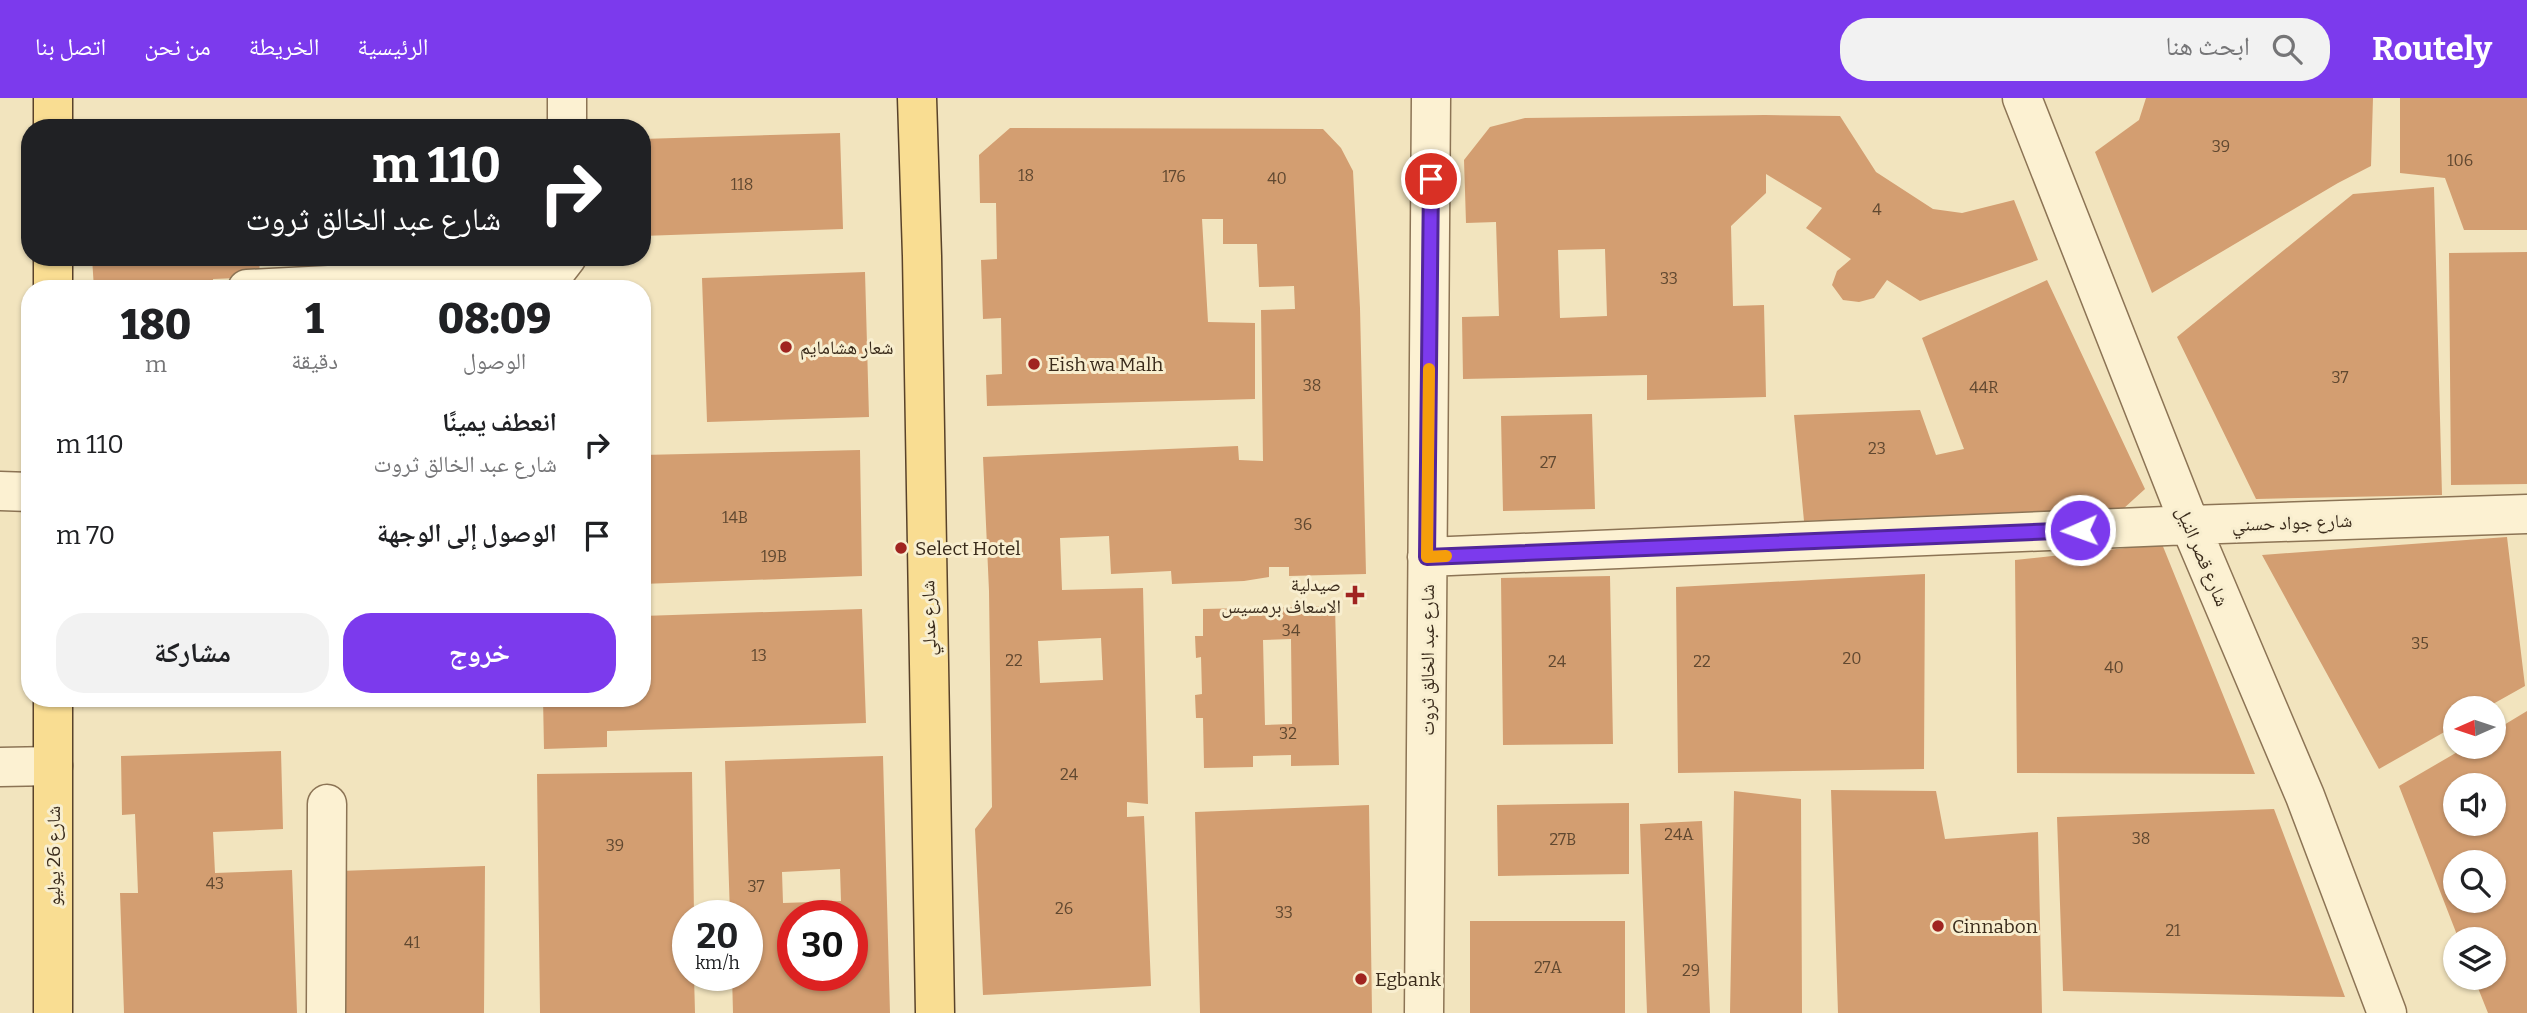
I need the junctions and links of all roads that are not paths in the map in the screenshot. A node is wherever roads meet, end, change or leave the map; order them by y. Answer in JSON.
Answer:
{"nodes":[{"id":1,"x":53,"y":98,"type":"edge"},
{"id":2,"x":567,"y":98,"type":"edge"},
{"id":3,"x":917,"y":98,"type":"edge"},
{"id":4,"x":1431,"y":98,"type":"edge"},
{"id":5,"x":2022,"y":98,"type":"edge"},
{"id":6,"x":53,"y":119,"type":"edge"},
{"id":7,"x":567,"y":119,"type":"edge"},
{"id":8,"x":560,"y":266,"type":"edge"},
{"id":9,"x":428,"y":280,"type":"edge"},
{"id":10,"x":0,"y":491,"type":"edge"},
{"id":11,"x":21,"y":492,"type":"edge"},
{"id":12,"x":2527,"y":514,"type":"edge"},
{"id":13,"x":2190,"y":525,"type":"junction"},
{"id":14,"x":1427,"y":557,"type":"junction"},
{"id":15,"x":53,"y":707,"type":"edge"},
{"id":16,"x":53,"y":766,"type":"junction"},
{"id":17,"x":0,"y":767,"type":"edge"},
{"id":18,"x":327,"y":804,"type":"dead end"},
{"id":19,"x":53,"y":1013,"type":"edge"},
{"id":20,"x":326,"y":1013,"type":"edge"},
{"id":21,"x":935,"y":1013,"type":"edge"},
{"id":22,"x":1424,"y":1013,"type":"edge"},
{"id":23,"x":2387,"y":1013,"type":"edge"}],
"edges":[{"from":1,"to":6,"type":"main road"},
{"from":2,"to":7,"type":"street"},
{"from":3,"to":21,"type":"main road","name":"شارع عدلي"},
{"from":4,"to":14,"type":"street","name":"شارع عبد الخالق ثروت"},
{"from":5,"to":13,"type":"street","name":"شارع قصر النيل"},
{"from":8,"to":9,"type":"street"},
{"from":10,"to":11,"type":"street"},
{"from":12,"to":13,"type":"street","name":"شارع جواد حسني"},
{"from":13,"to":14,"type":"street","name":"شارع جواد حسني"},
{"from":13,"to":23,"type":"street","name":"شارع قصر النيل"},
{"from":14,"to":22,"type":"street","name":"شارع عبد الخالق ثروت"},
{"from":15,"to":16,"type":"main road","name":"شارع 26 يوليو"},
{"from":16,"to":17,"type":"street"},
{"from":16,"to":19,"type":"main road","name":"شارع 26 يوليو"},
{"from":18,"to":20,"type":"street"}]}
